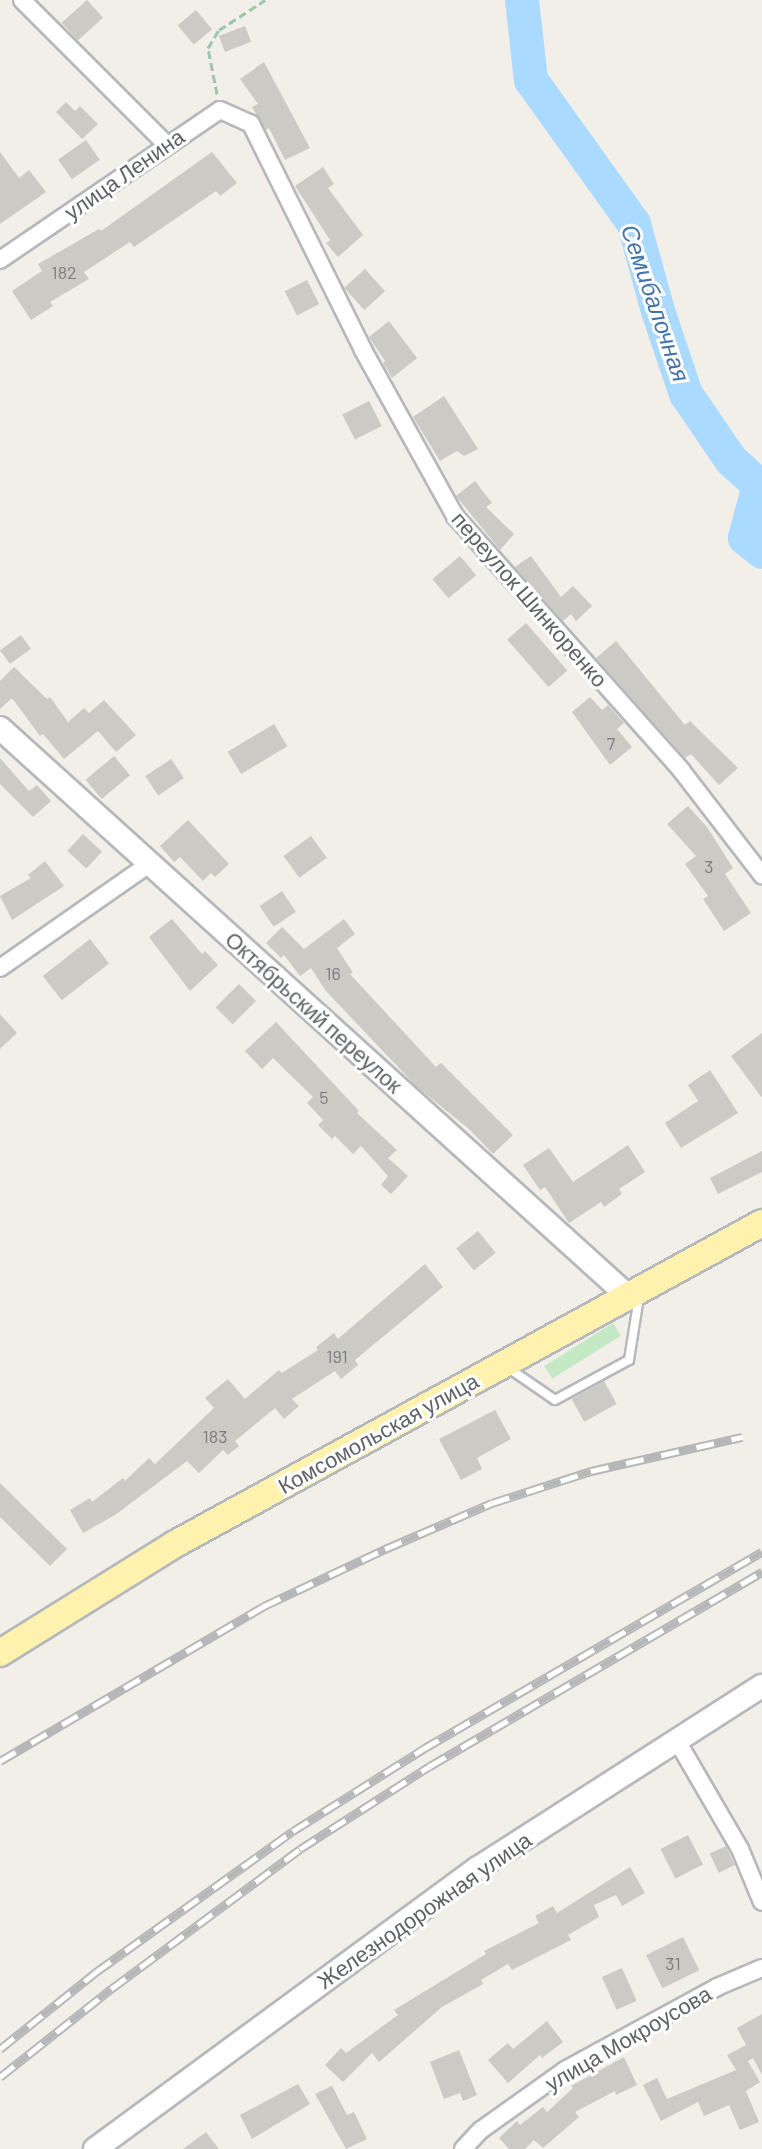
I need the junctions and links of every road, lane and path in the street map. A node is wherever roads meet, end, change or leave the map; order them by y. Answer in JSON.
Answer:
{"nodes":[{"id":1,"x":22,"y":0,"type":"edge"},
{"id":2,"x":265,"y":0,"type":"edge"},
{"id":3,"x":220,"y":110,"type":"junction"},
{"id":4,"x":166,"y":144,"type":"junction"},
{"id":5,"x":0,"y":260,"type":"edge"},
{"id":6,"x":0,"y":728,"type":"edge"},
{"id":7,"x":149,"y":864,"type":"junction"},
{"id":8,"x":762,"y":875,"type":"edge"},
{"id":9,"x":0,"y":968,"type":"edge"},
{"id":10,"x":762,"y":1223,"type":"edge"},
{"id":11,"x":634,"y":1293,"type":"junction"},
{"id":12,"x":503,"y":1364,"type":"junction"},
{"id":13,"x":0,"y":1653,"type":"edge"},
{"id":14,"x":762,"y":1686,"type":"edge"},
{"id":15,"x":676,"y":1739,"type":"junction"},
{"id":16,"x":762,"y":1902,"type":"edge"},
{"id":17,"x":762,"y":1968,"type":"edge"},
{"id":18,"x":95,"y":2149,"type":"edge"},
{"id":19,"x":463,"y":2149,"type":"edge"}],
"edges":[{"from":1,"to":4,"type":"street"},
{"from":2,"to":3,"type":"path"},
{"from":3,"to":4,"type":"street","name":"улица Ленина"},
{"from":3,"to":8,"type":"street","name":"переулок Шинкоренко"},
{"from":4,"to":5,"type":"street","name":"улица Ленина"},
{"from":6,"to":7,"type":"street","name":"Октябрьский переулок"},
{"from":7,"to":9,"type":"street"},
{"from":7,"to":11,"type":"street","name":"Октябрьский переулок"},
{"from":10,"to":11,"type":"main road","name":"Комсомольская улица"},
{"from":11,"to":12,"type":"main road","name":"Комсомольская улица"},
{"from":11,"to":12,"type":"lane"},
{"from":12,"to":13,"type":"main road","name":"Комсомольская улица"},
{"from":14,"to":15,"type":"street","name":"Железнодорожная улица"},
{"from":15,"to":16,"type":"street"},
{"from":15,"to":18,"type":"street","name":"Железнодорожная улица"},
{"from":17,"to":19,"type":"street","name":"улица Мокроусова"}]}
